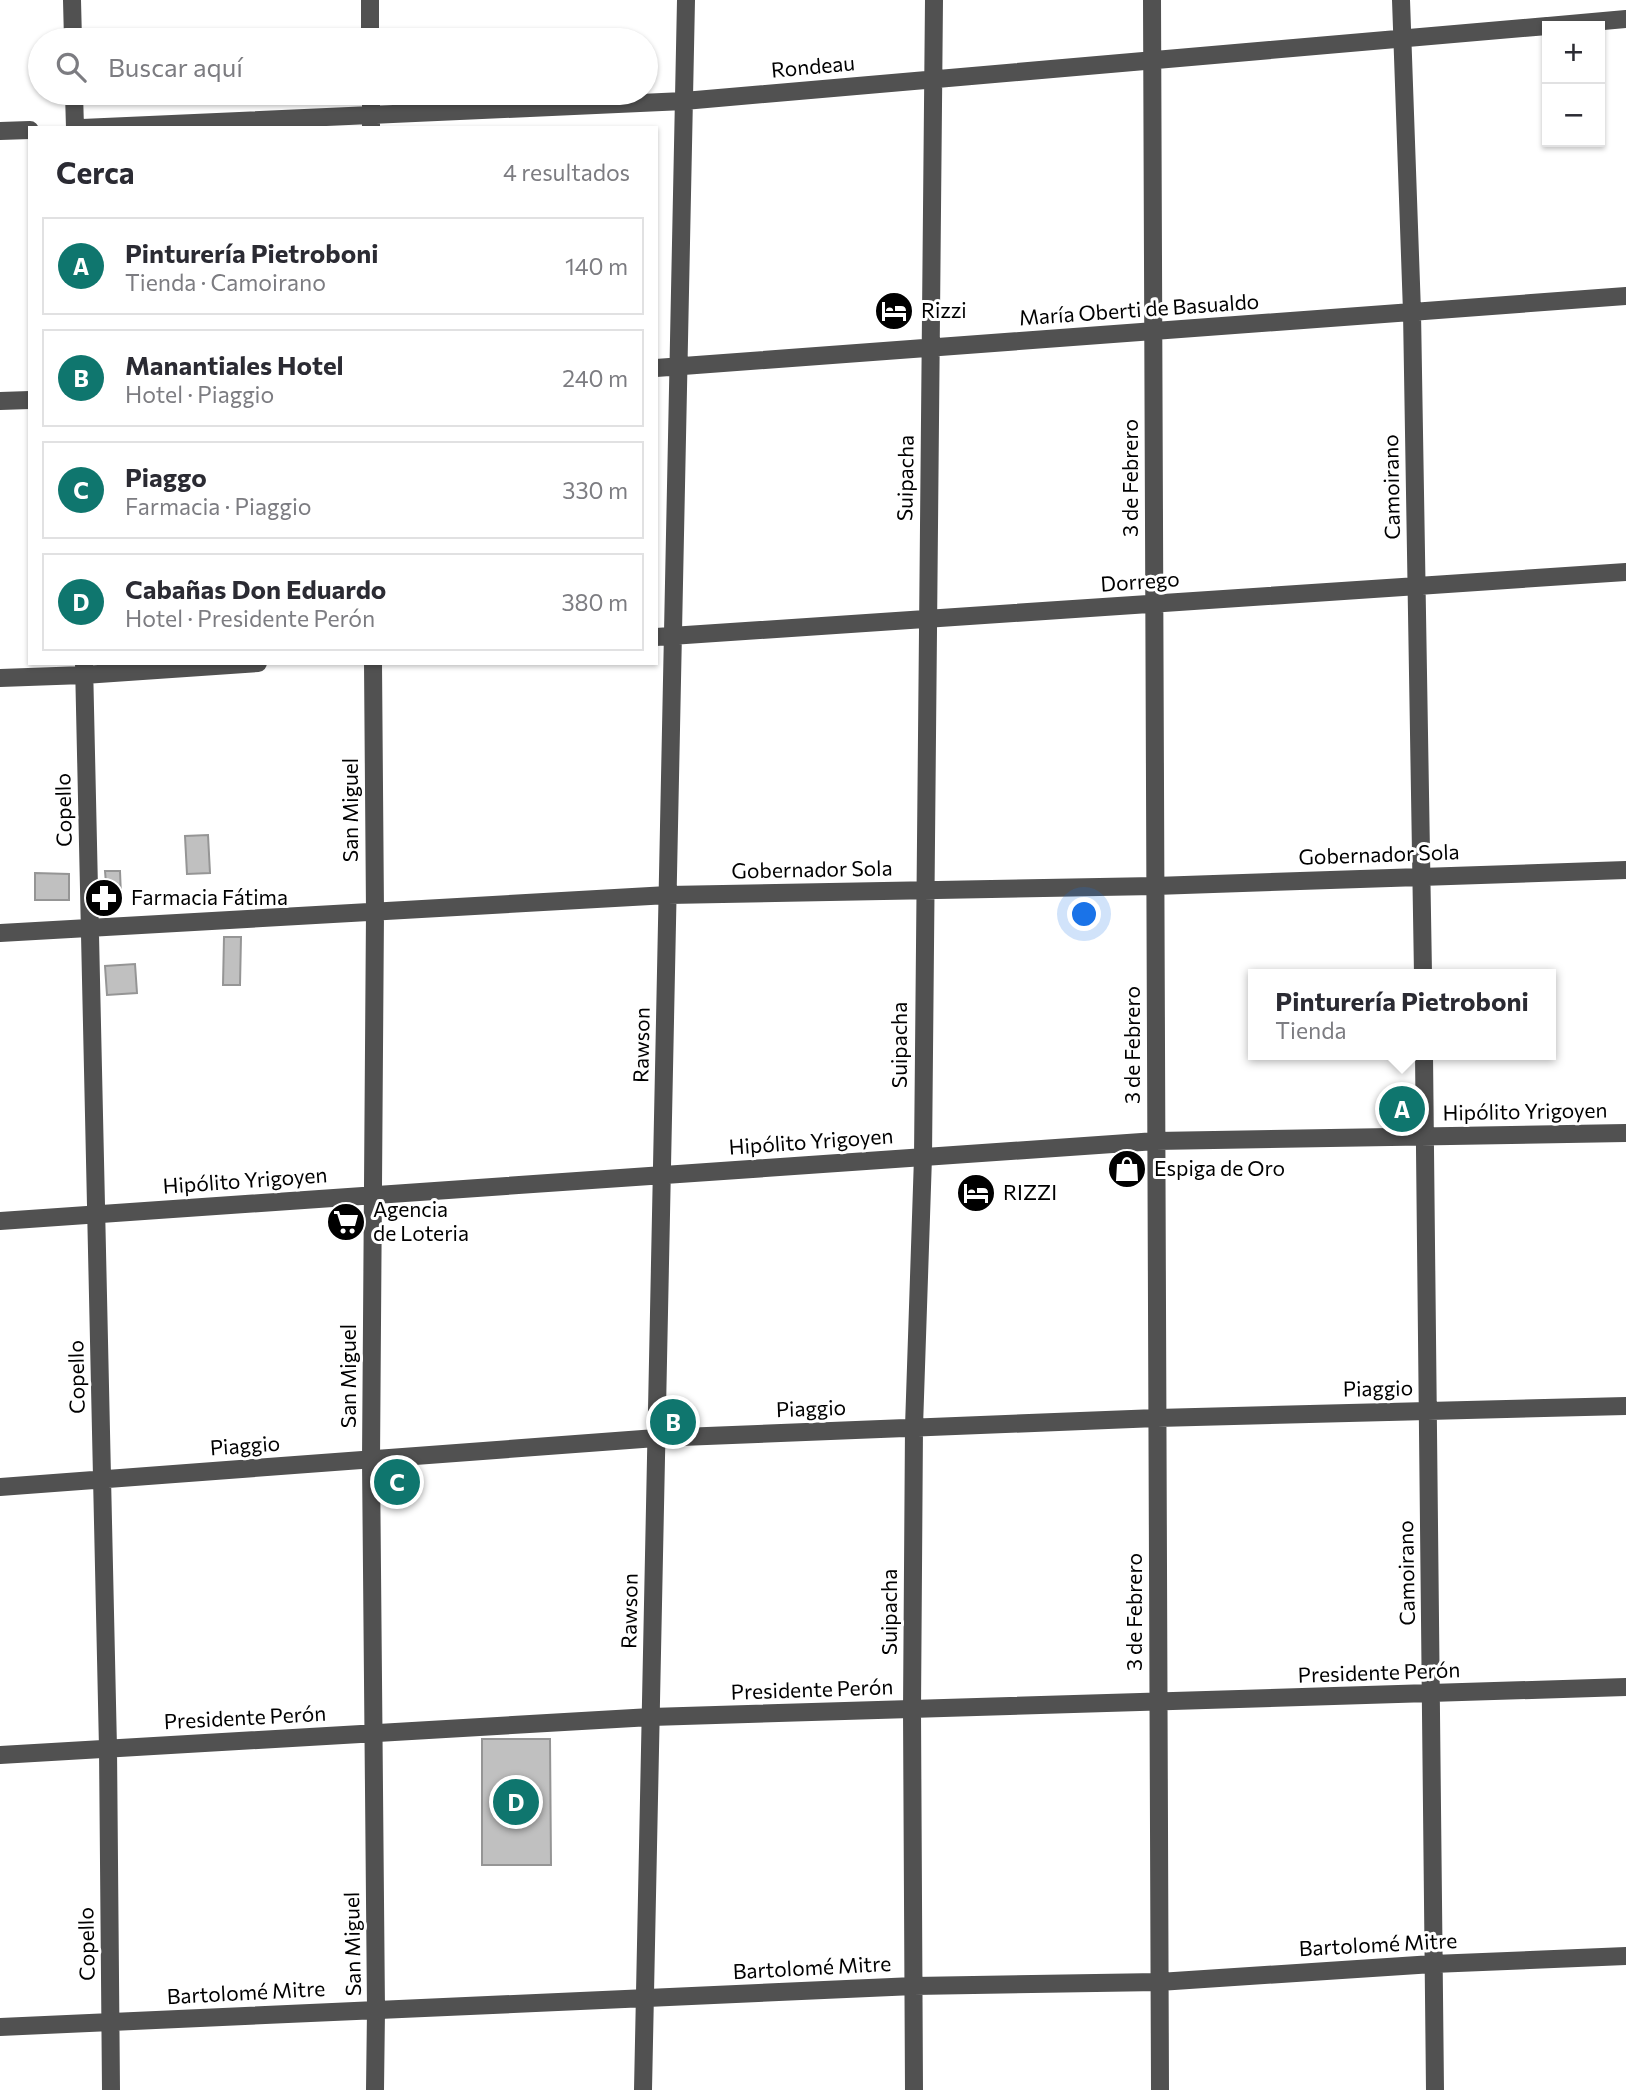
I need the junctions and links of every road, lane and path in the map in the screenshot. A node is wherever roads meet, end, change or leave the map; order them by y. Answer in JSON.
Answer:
{"nodes":[{"id":1,"x":72,"y":0,"type":"edge"},
{"id":2,"x":370,"y":0,"type":"edge"},
{"id":3,"x":686,"y":0,"type":"edge"},
{"id":4,"x":933,"y":0,"type":"edge"},
{"id":5,"x":1152,"y":0,"type":"edge"},
{"id":6,"x":1401,"y":0,"type":"edge"},
{"id":7,"x":1626,"y":19,"type":"edge"},
{"id":8,"x":1604,"y":21,"type":"edge"},
{"id":9,"x":1542,"y":27,"type":"edge"},
{"id":10,"x":73,"y":28,"type":"edge"},
{"id":11,"x":370,"y":28,"type":"edge"},
{"id":12,"x":1403,"y":39,"type":"junction"},
{"id":13,"x":1152,"y":61,"type":"junction"},
{"id":14,"x":933,"y":80,"type":"junction"},
{"id":15,"x":684,"y":102,"type":"junction"},
{"id":16,"x":658,"y":104,"type":"edge"},
{"id":17,"x":74,"y":105,"type":"edge"},
{"id":18,"x":635,"y":105,"type":"edge"},
{"id":19,"x":371,"y":121,"type":"edge"},
{"id":20,"x":75,"y":126,"type":"edge"},
{"id":21,"x":165,"y":126,"type":"edge"},
{"id":22,"x":28,"y":130,"type":"edge"},
{"id":23,"x":0,"y":131,"type":"edge"},
{"id":24,"x":1626,"y":296,"type":"edge"},
{"id":25,"x":1412,"y":312,"type":"junction"},
{"id":26,"x":1153,"y":331,"type":"junction"},
{"id":27,"x":930,"y":348,"type":"junction"},
{"id":28,"x":679,"y":367,"type":"junction"},
{"id":29,"x":658,"y":368,"type":"edge"},
{"id":30,"x":28,"y":400,"type":"edge"},
{"id":31,"x":0,"y":401,"type":"edge"},
{"id":32,"x":1626,"y":572,"type":"edge"},
{"id":33,"x":1417,"y":586,"type":"junction"},
{"id":34,"x":1154,"y":603,"type":"junction"},
{"id":35,"x":927,"y":619,"type":"junction"},
{"id":36,"x":665,"y":636,"type":"edge"},
{"id":37,"x":200,"y":665,"type":"edge"},
{"id":38,"x":373,"y":665,"type":"edge"},
{"id":39,"x":84,"y":669,"type":"edge"},
{"id":40,"x":0,"y":678,"type":"edge"},
{"id":41,"x":1626,"y":870,"type":"edge"},
{"id":42,"x":1421,"y":877,"type":"junction"},
{"id":43,"x":1155,"y":886,"type":"junction"},
{"id":44,"x":924,"y":890,"type":"junction"},
{"id":45,"x":668,"y":895,"type":"junction"},
{"id":46,"x":375,"y":912,"type":"junction"},
{"id":47,"x":90,"y":928,"type":"junction"},
{"id":48,"x":0,"y":933,"type":"edge"},
{"id":49,"x":1423,"y":969,"type":"edge"},
{"id":50,"x":1424,"y":1060,"type":"edge"},
{"id":51,"x":1626,"y":1133,"type":"edge"},
{"id":52,"x":1425,"y":1136,"type":"junction"},
{"id":53,"x":1156,"y":1141,"type":"junction"},
{"id":54,"x":923,"y":1157,"type":"junction"},
{"id":55,"x":662,"y":1174,"type":"junction"},
{"id":56,"x":373,"y":1195,"type":"junction"},
{"id":57,"x":96,"y":1214,"type":"junction"},
{"id":58,"x":0,"y":1221,"type":"edge"},
{"id":59,"x":1626,"y":1406,"type":"edge"},
{"id":60,"x":1428,"y":1411,"type":"junction"},
{"id":61,"x":1157,"y":1418,"type":"junction"},
{"id":62,"x":914,"y":1427,"type":"junction"},
{"id":63,"x":656,"y":1438,"type":"junction"},
{"id":64,"x":371,"y":1460,"type":"junction"},
{"id":65,"x":102,"y":1480,"type":"junction"},
{"id":66,"x":0,"y":1488,"type":"edge"},
{"id":67,"x":1626,"y":1687,"type":"edge"},
{"id":68,"x":1431,"y":1693,"type":"junction"},
{"id":69,"x":1158,"y":1703,"type":"junction"},
{"id":70,"x":912,"y":1710,"type":"junction"},
{"id":71,"x":651,"y":1717,"type":"junction"},
{"id":72,"x":373,"y":1733,"type":"junction"},
{"id":73,"x":108,"y":1748,"type":"junction"},
{"id":74,"x":0,"y":1755,"type":"edge"},
{"id":75,"x":1626,"y":1956,"type":"edge"},
{"id":76,"x":1433,"y":1964,"type":"junction"},
{"id":77,"x":1159,"y":1982,"type":"junction"},
{"id":78,"x":914,"y":1986,"type":"junction"},
{"id":79,"x":645,"y":1998,"type":"junction"},
{"id":80,"x":376,"y":2010,"type":"junction"},
{"id":81,"x":110,"y":2022,"type":"junction"},
{"id":82,"x":0,"y":2027,"type":"edge"},
{"id":83,"x":111,"y":2090,"type":"edge"},
{"id":84,"x":375,"y":2090,"type":"edge"},
{"id":85,"x":643,"y":2090,"type":"edge"},
{"id":86,"x":915,"y":2090,"type":"edge"},
{"id":87,"x":1160,"y":2090,"type":"edge"},
{"id":88,"x":1435,"y":2090,"type":"edge"}],
"edges":[{"from":1,"to":10,"type":"street"},
{"from":2,"to":11,"type":"street"},
{"from":3,"to":15,"type":"street","name":"Rawson"},
{"from":4,"to":14,"type":"street","name":"Suipacha"},
{"from":5,"to":13,"type":"street","name":"3 de Febrero"},
{"from":6,"to":12,"type":"street","name":"Camoirano"},
{"from":7,"to":8,"type":"street","name":"Rondeau"},
{"from":9,"to":12,"type":"street","name":"Rondeau"},
{"from":12,"to":13,"type":"street","name":"Rondeau"},
{"from":12,"to":25,"type":"street","name":"Camoirano"},
{"from":13,"to":14,"type":"street","name":"Rondeau"},
{"from":13,"to":26,"type":"street","name":"3 de Febrero"},
{"from":14,"to":15,"type":"street","name":"Rondeau"},
{"from":14,"to":27,"type":"street","name":"Suipacha"},
{"from":15,"to":16,"type":"street","name":"Rondeau"},
{"from":15,"to":28,"type":"street","name":"Rawson"},
{"from":17,"to":20,"type":"street"},
{"from":18,"to":19,"type":"street","name":"Rondeau"},
{"from":19,"to":21,"type":"street","name":"Rondeau"},
{"from":22,"to":23,"type":"street"},
{"from":24,"to":25,"type":"street","name":"María Oberti de Basualdo"},
{"from":25,"to":26,"type":"street","name":"María Oberti de Basualdo"},
{"from":25,"to":33,"type":"street","name":"Camoirano"},
{"from":26,"to":27,"type":"street","name":"María Oberti de Basualdo"},
{"from":26,"to":34,"type":"street","name":"3 de Febrero"},
{"from":27,"to":28,"type":"street","name":"María Oberti de Basualdo"},
{"from":27,"to":35,"type":"street","name":"Suipacha"},
{"from":28,"to":29,"type":"street","name":"María Oberti de Basualdo"},
{"from":28,"to":36,"type":"street","name":"Rawson"},
{"from":30,"to":31,"type":"street"},
{"from":32,"to":33,"type":"street","name":"Dorrego"},
{"from":33,"to":34,"type":"street","name":"Dorrego"},
{"from":33,"to":42,"type":"street","name":"Camoirano"},
{"from":34,"to":35,"type":"street","name":"Dorrego"},
{"from":34,"to":43,"type":"street","name":"3 de Febrero"},
{"from":35,"to":36,"type":"street","name":"Dorrego"},
{"from":35,"to":44,"type":"street","name":"Suipacha"},
{"from":36,"to":45,"type":"street","name":"Rawson"},
{"from":37,"to":39,"type":"street"},
{"from":38,"to":46,"type":"street","name":"San Miguel"},
{"from":39,"to":40,"type":"street"},
{"from":39,"to":47,"type":"street","name":"Copello"},
{"from":41,"to":42,"type":"street","name":"Gobernador Sola"},
{"from":42,"to":43,"type":"street","name":"Gobernador Sola"},
{"from":42,"to":49,"type":"street","name":"Camoirano"},
{"from":43,"to":44,"type":"street","name":"Gobernador Sola"},
{"from":43,"to":53,"type":"street","name":"3 de Febrero"},
{"from":44,"to":45,"type":"street","name":"Gobernador Sola"},
{"from":44,"to":54,"type":"street","name":"Suipacha"},
{"from":45,"to":46,"type":"street","name":"Gobernador Sola"},
{"from":45,"to":55,"type":"street","name":"Rawson"},
{"from":46,"to":47,"type":"street","name":"Gobernador Sola"},
{"from":46,"to":56,"type":"street","name":"San Miguel"},
{"from":47,"to":48,"type":"street","name":"Gobernador Sola"},
{"from":47,"to":57,"type":"street","name":"Copello"},
{"from":50,"to":52,"type":"street","name":"Camoirano"},
{"from":51,"to":52,"type":"street","name":"Hipólito Yrigoyen"},
{"from":52,"to":53,"type":"street","name":"Hipólito Yrigoyen"},
{"from":52,"to":60,"type":"street","name":"Camoirano"},
{"from":53,"to":54,"type":"street","name":"Hipólito Yrigoyen"},
{"from":53,"to":61,"type":"street","name":"3 de Febrero"},
{"from":54,"to":55,"type":"street","name":"Hipólito Yrigoyen"},
{"from":54,"to":62,"type":"street","name":"Suipacha"},
{"from":55,"to":56,"type":"street","name":"Hipólito Yrigoyen"},
{"from":55,"to":63,"type":"street","name":"Rawson"},
{"from":56,"to":57,"type":"street","name":"Hipólito Yrigoyen"},
{"from":56,"to":64,"type":"street","name":"San Miguel"},
{"from":57,"to":58,"type":"street","name":"Hipólito Yrigoyen"},
{"from":57,"to":65,"type":"street","name":"Copello"},
{"from":59,"to":60,"type":"street","name":"Piaggio"},
{"from":60,"to":61,"type":"street","name":"Piaggio"},
{"from":60,"to":68,"type":"street","name":"Camoirano"},
{"from":61,"to":62,"type":"street","name":"Piaggio"},
{"from":61,"to":69,"type":"street","name":"3 de Febrero"},
{"from":62,"to":63,"type":"street","name":"Piaggio"},
{"from":62,"to":70,"type":"street","name":"Suipacha"},
{"from":63,"to":64,"type":"street","name":"Piaggio"},
{"from":63,"to":71,"type":"street","name":"Rawson"},
{"from":64,"to":65,"type":"street","name":"Piaggio"},
{"from":64,"to":72,"type":"street","name":"San Miguel"},
{"from":65,"to":66,"type":"street","name":"Piaggio"},
{"from":65,"to":73,"type":"street","name":"Copello"},
{"from":67,"to":68,"type":"street","name":"Presidente Perón"},
{"from":68,"to":69,"type":"street","name":"Presidente Perón"},
{"from":68,"to":76,"type":"street","name":"Camoirano"},
{"from":69,"to":70,"type":"street","name":"Presidente Perón"},
{"from":69,"to":77,"type":"street","name":"3 de Febrero"},
{"from":70,"to":71,"type":"street","name":"Presidente Perón"},
{"from":70,"to":78,"type":"street","name":"Suipacha"},
{"from":71,"to":72,"type":"street","name":"Presidente Perón"},
{"from":71,"to":79,"type":"street","name":"Rawson"},
{"from":72,"to":73,"type":"street","name":"Presidente Perón"},
{"from":72,"to":80,"type":"street","name":"San Miguel"},
{"from":73,"to":74,"type":"street","name":"Presidente Perón"},
{"from":73,"to":81,"type":"street","name":"Copello"},
{"from":75,"to":76,"type":"street","name":"Bartolomé Mitre"},
{"from":76,"to":77,"type":"street","name":"Bartolomé Mitre"},
{"from":76,"to":88,"type":"street","name":"Camoirano"},
{"from":77,"to":78,"type":"street","name":"Bartolomé Mitre"},
{"from":77,"to":87,"type":"street","name":"3 de Febrero"},
{"from":78,"to":79,"type":"street","name":"Bartolomé Mitre"},
{"from":78,"to":86,"type":"street","name":"Suipacha"},
{"from":79,"to":80,"type":"street","name":"Bartolomé Mitre"},
{"from":79,"to":85,"type":"street","name":"Rawson"},
{"from":80,"to":81,"type":"street","name":"Bartolomé Mitre"},
{"from":80,"to":84,"type":"street","name":"San Miguel"},
{"from":81,"to":82,"type":"street","name":"Bartolomé Mitre"},
{"from":81,"to":83,"type":"street","name":"Copello"}]}
